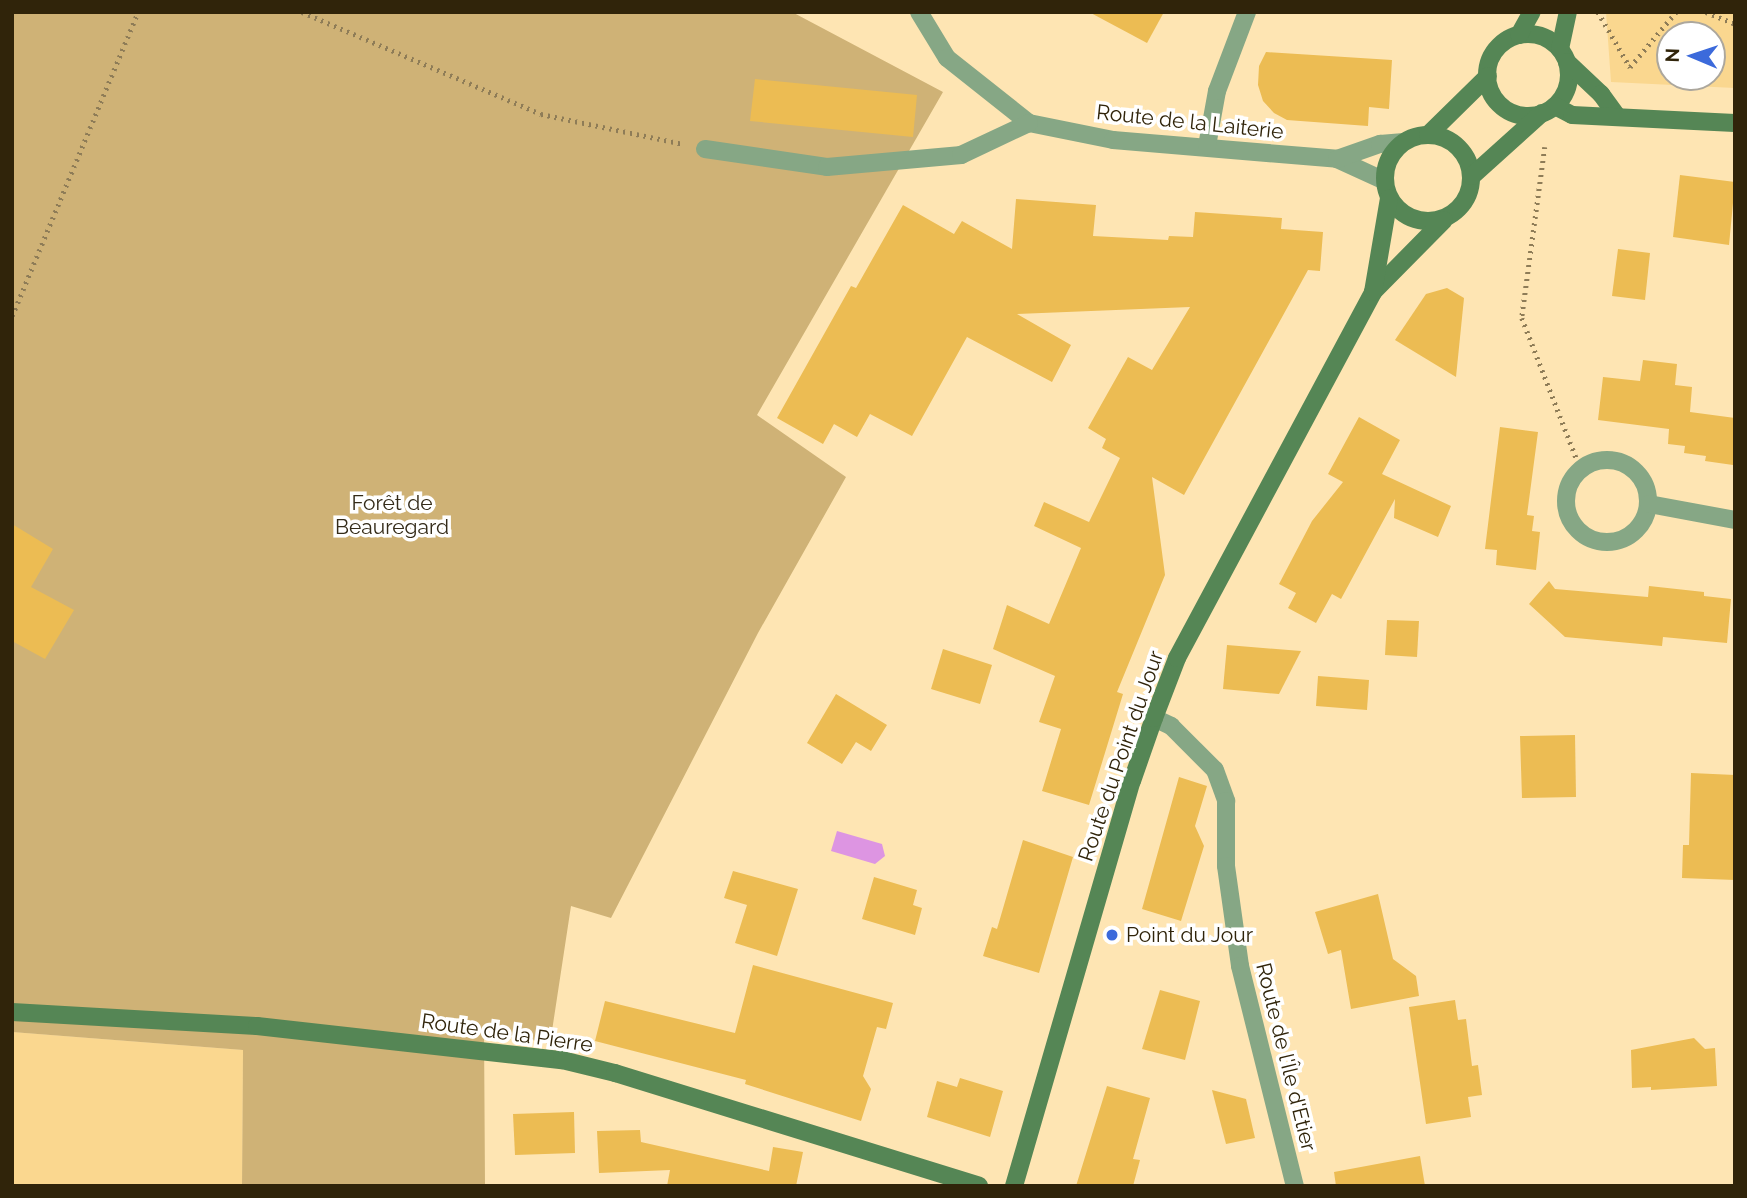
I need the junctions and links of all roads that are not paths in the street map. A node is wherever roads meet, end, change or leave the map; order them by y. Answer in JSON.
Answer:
{"nodes":[{"id":1,"x":919,"y":12,"type":"edge"},
{"id":2,"x":1247,"y":12,"type":"edge"},
{"id":3,"x":1532,"y":12,"type":"edge"},
{"id":4,"x":1568,"y":12,"type":"edge"},
{"id":5,"x":1519,"y":35,"type":"junction"},
{"id":6,"x":1564,"y":55,"type":"junction"},
{"id":7,"x":1488,"y":76,"type":"junction"},
{"id":8,"x":1549,"y":110,"type":"junction"},
{"id":9,"x":1616,"y":116,"type":"junction"},
{"id":10,"x":1029,"y":123,"type":"junction"},
{"id":11,"x":1735,"y":123,"type":"edge"},
{"id":12,"x":1428,"y":135,"type":"junction"},
{"id":13,"x":1404,"y":142,"type":"junction"},
{"id":14,"x":1207,"y":146,"type":"junction"},
{"id":15,"x":705,"y":149,"type":"road end"},
{"id":16,"x":1337,"y":159,"type":"junction"},
{"id":17,"x":1472,"y":176,"type":"junction"},
{"id":18,"x":1387,"y":189,"type":"junction"},
{"id":19,"x":1444,"y":220,"type":"junction"},
{"id":20,"x":1373,"y":292,"type":"junction"},
{"id":21,"x":1649,"y":504,"type":"junction"},
{"id":22,"x":1735,"y":520,"type":"edge"},
{"id":23,"x":1154,"y":718,"type":"junction"},
{"id":24,"x":12,"y":1012,"type":"edge"},
{"id":25,"x":979,"y":1186,"type":"edge"},
{"id":26,"x":1014,"y":1186,"type":"edge"},
{"id":27,"x":1294,"y":1186,"type":"edge"}],
"edges":[{"from":1,"to":10,"type":"street","name":"Route de la Laiterie"},
{"from":2,"to":14,"type":"street"},
{"from":3,"to":5,"type":"main road"},
{"from":4,"to":6,"type":"main road"},
{"from":5,"to":6,"type":"main road"},
{"from":5,"to":7,"type":"main road"},
{"from":6,"to":8,"type":"main road"},
{"from":6,"to":9,"type":"main road"},
{"from":7,"to":8,"type":"main road"},
{"from":7,"to":12,"type":"main road"},
{"from":8,"to":9,"type":"main road"},
{"from":8,"to":17,"type":"main road"},
{"from":9,"to":11,"type":"main road"},
{"from":10,"to":14,"type":"street","name":"Route de la Laiterie"},
{"from":10,"to":15,"type":"street"},
{"from":12,"to":13,"type":"main road"},
{"from":12,"to":17,"type":"main road"},
{"from":13,"to":16,"type":"street","name":"Route de la Laiterie"},
{"from":13,"to":18,"type":"main road"},
{"from":14,"to":16,"type":"street","name":"Route de la Laiterie"},
{"from":16,"to":18,"type":"street","name":"Route de la Laiterie"},
{"from":17,"to":19,"type":"main road"},
{"from":18,"to":19,"type":"main road"},
{"from":18,"to":20,"type":"main road","name":"Route du Point du Jour"},
{"from":19,"to":20,"type":"main road","name":"Route du Point du Jour"},
{"from":20,"to":23,"type":"main road","name":"Route du Point du Jour"},
{"from":21,"to":21,"type":"street"},
{"from":21,"to":22,"type":"street"},
{"from":23,"to":26,"type":"main road","name":"Route du Point du Jour"},
{"from":23,"to":27,"type":"street","name":"Route de l'Île d'Etier"},
{"from":24,"to":25,"type":"main road","name":"Route de la Pierre"}]}
